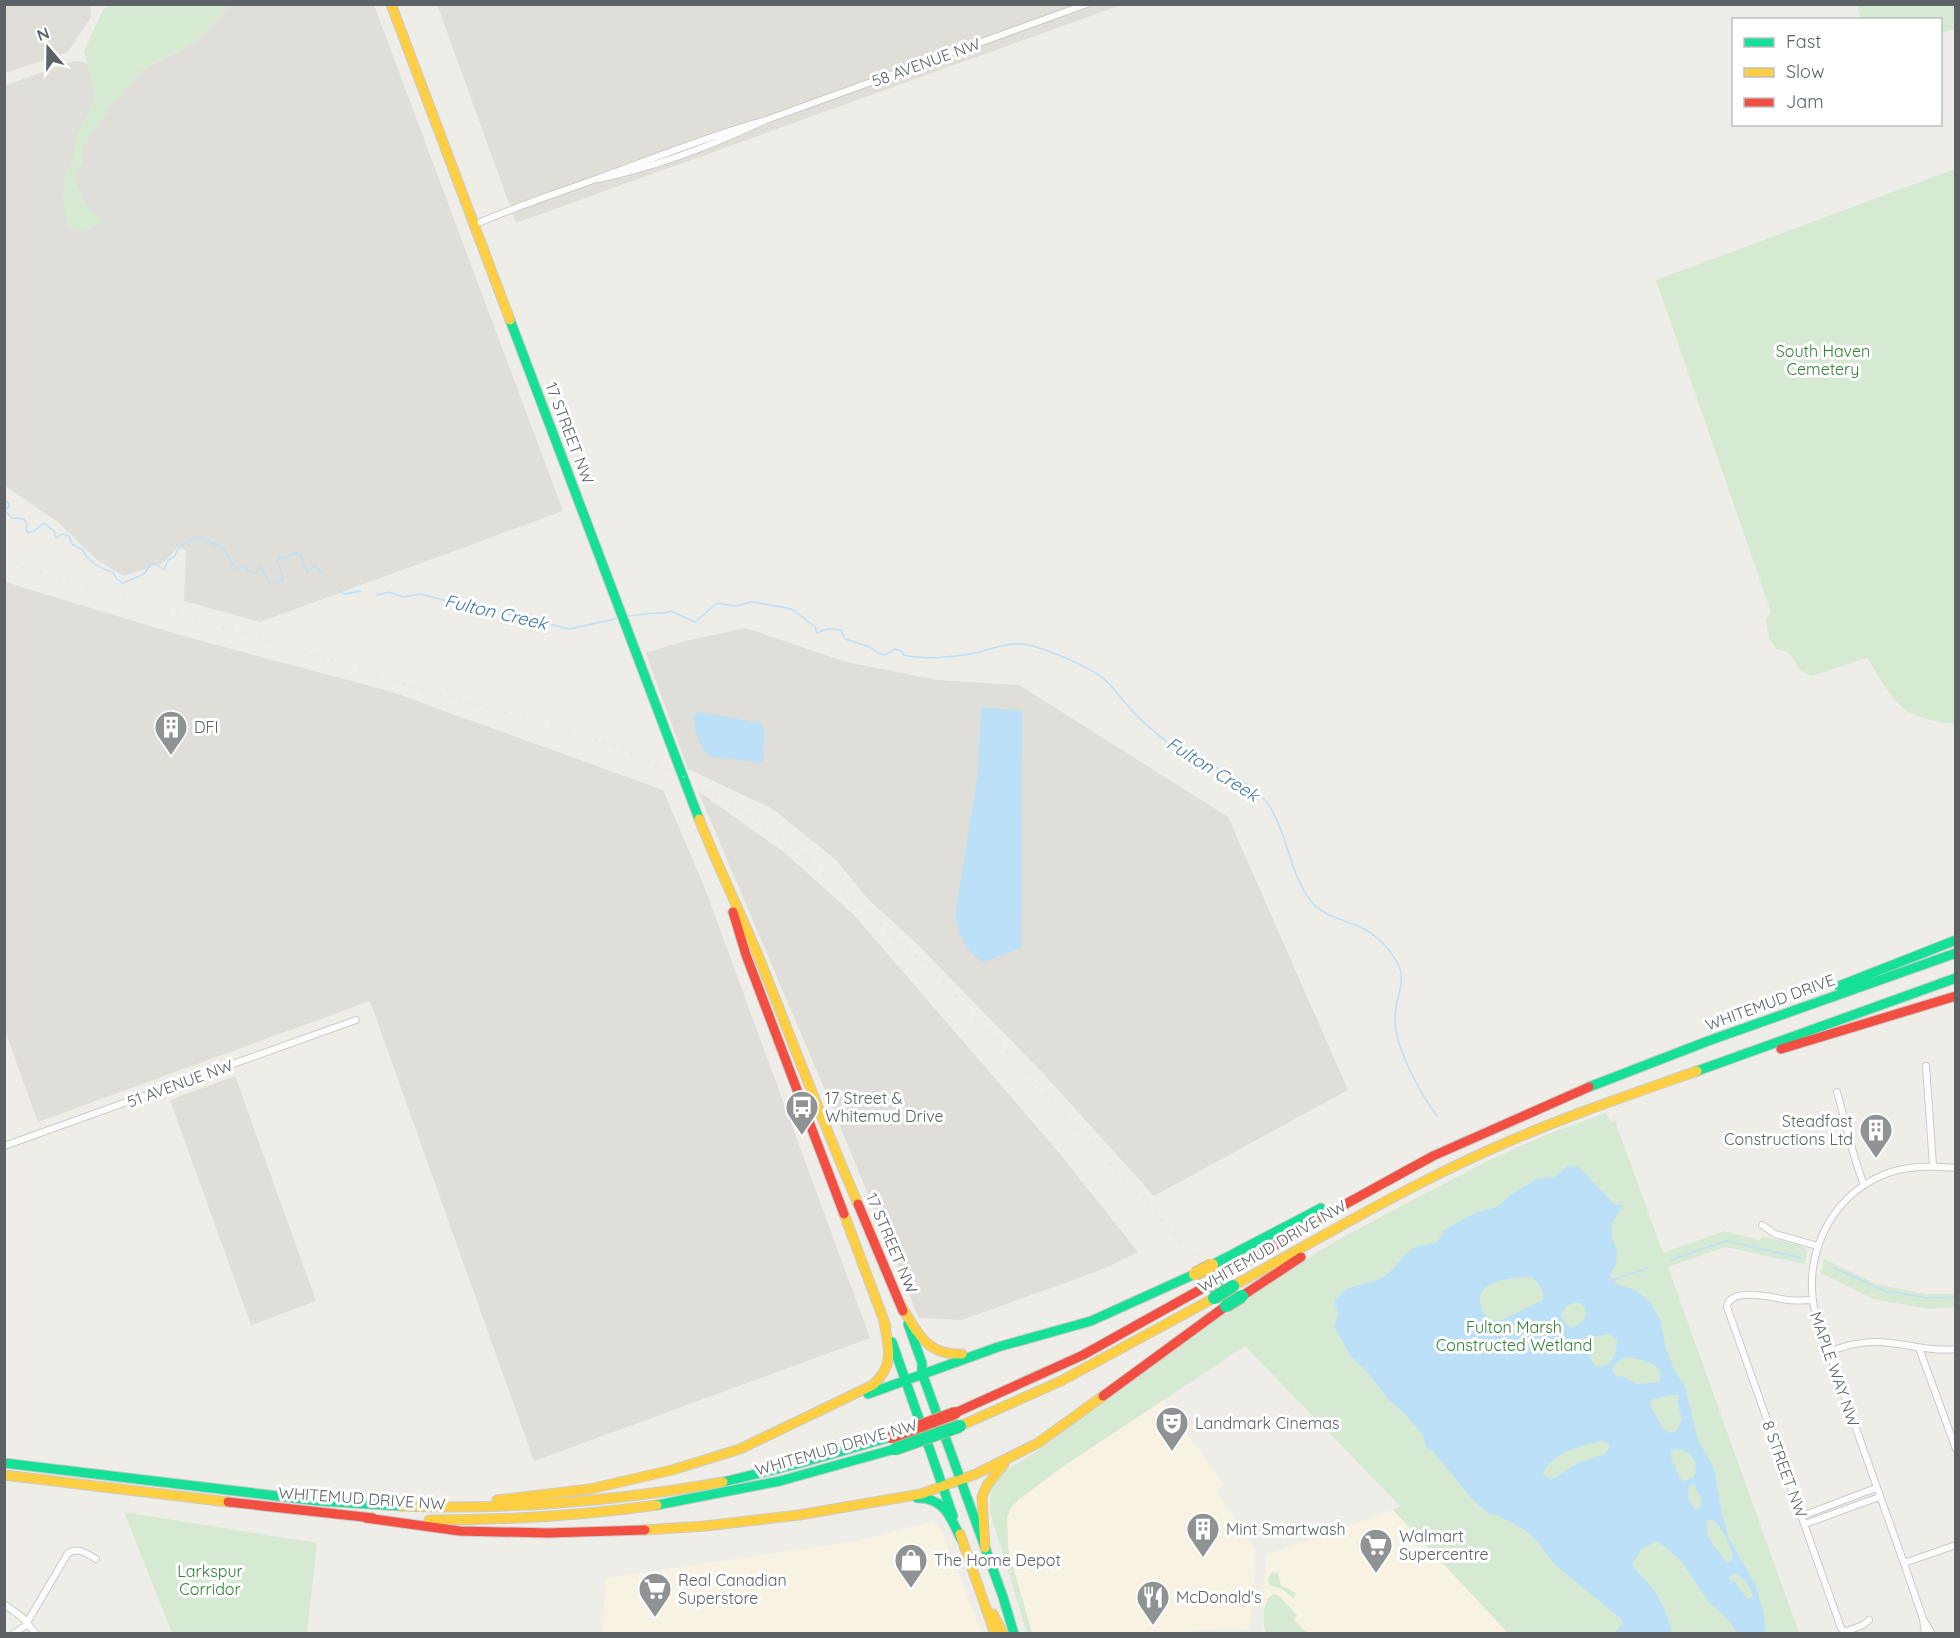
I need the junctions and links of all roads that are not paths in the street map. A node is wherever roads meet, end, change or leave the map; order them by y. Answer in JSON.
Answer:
{"nodes":[{"id":1,"x":391,"y":4,"type":"edge"},
{"id":2,"x":1087,"y":4,"type":"edge"},
{"id":3,"x":474,"y":225,"type":"junction"},
{"id":4,"x":720,"y":872,"type":"junction"},
{"id":5,"x":1956,"y":940,"type":"edge"},
{"id":6,"x":1956,"y":953,"type":"edge"},
{"id":7,"x":1956,"y":978,"type":"edge"},
{"id":8,"x":1956,"y":996,"type":"edge"},
{"id":9,"x":356,"y":1020,"type":"dead end"},
{"id":10,"x":1683,"y":1051,"type":"junction"},
{"id":11,"x":1926,"y":1066,"type":"dead end"},
{"id":12,"x":1596,"y":1085,"type":"joint"},
{"id":13,"x":1838,"y":1092,"type":"dead end"},
{"id":14,"x":1625,"y":1097,"type":"junction"},
{"id":15,"x":4,"y":1146,"type":"edge"},
{"id":16,"x":1933,"y":1166,"type":"junction"},
{"id":17,"x":1956,"y":1168,"type":"edge"},
{"id":18,"x":1401,"y":1172,"type":"junction"},
{"id":19,"x":1864,"y":1185,"type":"junction"},
{"id":20,"x":1761,"y":1225,"type":"dead end"},
{"id":21,"x":1818,"y":1246,"type":"junction"},
{"id":22,"x":1237,"y":1291,"type":"junction"},
{"id":23,"x":1812,"y":1300,"type":"junction"},
{"id":24,"x":902,"y":1306,"type":"junction"},
{"id":25,"x":884,"y":1322,"type":"junction"},
{"id":26,"x":998,"y":1347,"type":"junction"},
{"id":27,"x":1919,"y":1348,"type":"junction"},
{"id":28,"x":1956,"y":1349,"type":"edge"},
{"id":29,"x":1828,"y":1352,"type":"junction"},
{"id":30,"x":922,"y":1373,"type":"junction"},
{"id":31,"x":906,"y":1379,"type":"junction"},
{"id":32,"x":787,"y":1428,"type":"junction"},
{"id":33,"x":1956,"y":1449,"type":"edge"},
{"id":34,"x":1006,"y":1460,"type":"junction"},
{"id":35,"x":4,"y":1463,"type":"edge"},
{"id":36,"x":4,"y":1475,"type":"edge"},
{"id":37,"x":960,"y":1480,"type":"junction"},
{"id":38,"x":944,"y":1487,"type":"junction"},
{"id":39,"x":1876,"y":1488,"type":"junction"},
{"id":40,"x":1879,"y":1497,"type":"junction"},
{"id":41,"x":901,"y":1499,"type":"junction"},
{"id":42,"x":456,"y":1508,"type":"junction"},
{"id":43,"x":1802,"y":1516,"type":"junction"},
{"id":44,"x":366,"y":1518,"type":"junction"},
{"id":45,"x":1805,"y":1524,"type":"junction"},
{"id":46,"x":962,"y":1539,"type":"junction"},
{"id":47,"x":1956,"y":1545,"type":"edge"},
{"id":48,"x":985,"y":1548,"type":"junction"},
{"id":49,"x":96,"y":1559,"type":"dead end"},
{"id":50,"x":1904,"y":1563,"type":"junction"},
{"id":51,"x":978,"y":1586,"type":"junction"},
{"id":52,"x":6,"y":1605,"type":"edge"},
{"id":53,"x":4,"y":1614,"type":"edge"},
{"id":54,"x":1923,"y":1619,"type":"junction"},
{"id":55,"x":1869,"y":1620,"type":"dead end"},
{"id":56,"x":27,"y":1623,"type":"junction"},
{"id":57,"x":13,"y":1634,"type":"edge"},
{"id":58,"x":36,"y":1634,"type":"edge"},
{"id":59,"x":996,"y":1634,"type":"edge"},
{"id":60,"x":1004,"y":1634,"type":"edge"},
{"id":61,"x":1014,"y":1634,"type":"edge"},
{"id":62,"x":1925,"y":1634,"type":"edge"},
{"id":63,"x":1932,"y":1634,"type":"edge"}],
"edges":[{"from":1,"to":3,"type":"main road","name":"17 STREET NW"},
{"from":2,"to":3,"type":"street","name":"58 AVENUE NW"},
{"from":3,"to":4,"type":"main road","name":"17 STREET NW"},
{"from":4,"to":24,"type":"main road","name":"17 STREET NW"},
{"from":4,"to":25,"type":"main road","name":"17 STREET NW"},
{"from":5,"to":10,"type":"main road"},
{"from":6,"to":10,"type":"main road","name":"WHITEMUD DRIVE"},
{"from":7,"to":14,"type":"main road"},
{"from":8,"to":14,"type":"main road"},
{"from":9,"to":15,"type":"street","name":"51 AVENUE NW"},
{"from":10,"to":12,"type":"main road","name":"WHITEMUD DRIVE"},
{"from":11,"to":16,"type":"street"},
{"from":12,"to":18,"type":"main road","name":"WHITEMUD DRIVE NW"},
{"from":13,"to":19,"type":"street"},
{"from":14,"to":22,"type":"main road","name":"WHITEMUD DRIVE NW"},
{"from":16,"to":17,"type":"street","name":"MAPLE WAY NW"},
{"from":16,"to":19,"type":"street","name":"MAPLE WAY NW"},
{"from":18,"to":26,"type":"main road","bridge":true},
{"from":18,"to":42,"type":"main road","name":"WHITEMUD DRIVE NW","bridge":true},
{"from":19,"to":21,"type":"street","name":"MAPLE WAY NW"},
{"from":20,"to":21,"type":"street"},
{"from":21,"to":23,"type":"street","name":"MAPLE WAY NW"},
{"from":22,"to":34,"type":"main road","bridge":true},
{"from":22,"to":44,"type":"main road","name":"WHITEMUD DRIVE NW","bridge":true},
{"from":23,"to":29,"type":"street","name":"MAPLE WAY NW"},
{"from":23,"to":43,"type":"street","name":"8 STREET NW"},
{"from":24,"to":26,"type":"main road"},
{"from":24,"to":30,"type":"main road","name":"17 STREET NW"},
{"from":25,"to":31,"type":"main road","name":"17 STREET NW"},
{"from":25,"to":32,"type":"main road"},
{"from":26,"to":30,"type":"main road"},
{"from":27,"to":28,"type":"street"},
{"from":27,"to":29,"type":"street"},
{"from":27,"to":33,"type":"street"},
{"from":29,"to":39,"type":"street","name":"MAPLE WAY NW"},
{"from":30,"to":31,"type":"main road"},
{"from":30,"to":37,"type":"main road","name":"17 STREET NW"},
{"from":31,"to":32,"type":"main road"},
{"from":31,"to":38,"type":"main road","name":"17 STREET NW"},
{"from":32,"to":42,"type":"main road"},
{"from":34,"to":37,"type":"main road"},
{"from":34,"to":48,"type":"main road"},
{"from":35,"to":42,"type":"main road","name":"WHITEMUD DRIVE NW"},
{"from":36,"to":44,"type":"main road","name":"WHITEMUD DRIVE NW"},
{"from":37,"to":38,"type":"main road"},
{"from":37,"to":48,"type":"main road","name":"17 STREET NW"},
{"from":38,"to":41,"type":"main road"},
{"from":38,"to":46,"type":"main road","name":"17 STREET NW"},
{"from":39,"to":40,"type":"street","name":"MAPLE WAY NW"},
{"from":39,"to":43,"type":"street"},
{"from":40,"to":45,"type":"street"},
{"from":40,"to":50,"type":"street","name":"MAPLE WAY NW"},
{"from":41,"to":44,"type":"main road"},
{"from":41,"to":46,"type":"main road"},
{"from":43,"to":45,"type":"street","name":"8 STREET NW"},
{"from":45,"to":55,"type":"street","name":"8 STREET NW"},
{"from":46,"to":51,"type":"main road","name":"17 STREET NW"},
{"from":47,"to":50,"type":"street"},
{"from":48,"to":61,"type":"main road","name":"17 STREET NW"},
{"from":49,"to":56,"type":"street"},
{"from":50,"to":54,"type":"street","name":"MAPLE WAY NW"},
{"from":51,"to":59,"type":"main road","name":"17 STREET NW"},
{"from":51,"to":60,"type":"main road"},
{"from":52,"to":53,"type":"street"},
{"from":52,"to":56,"type":"street"},
{"from":54,"to":62,"type":"street","name":"MAPLE WAY NW"},
{"from":54,"to":63,"type":"street","name":"MAPLE WAY NW"},
{"from":56,"to":57,"type":"street"},
{"from":56,"to":58,"type":"street"}]}
